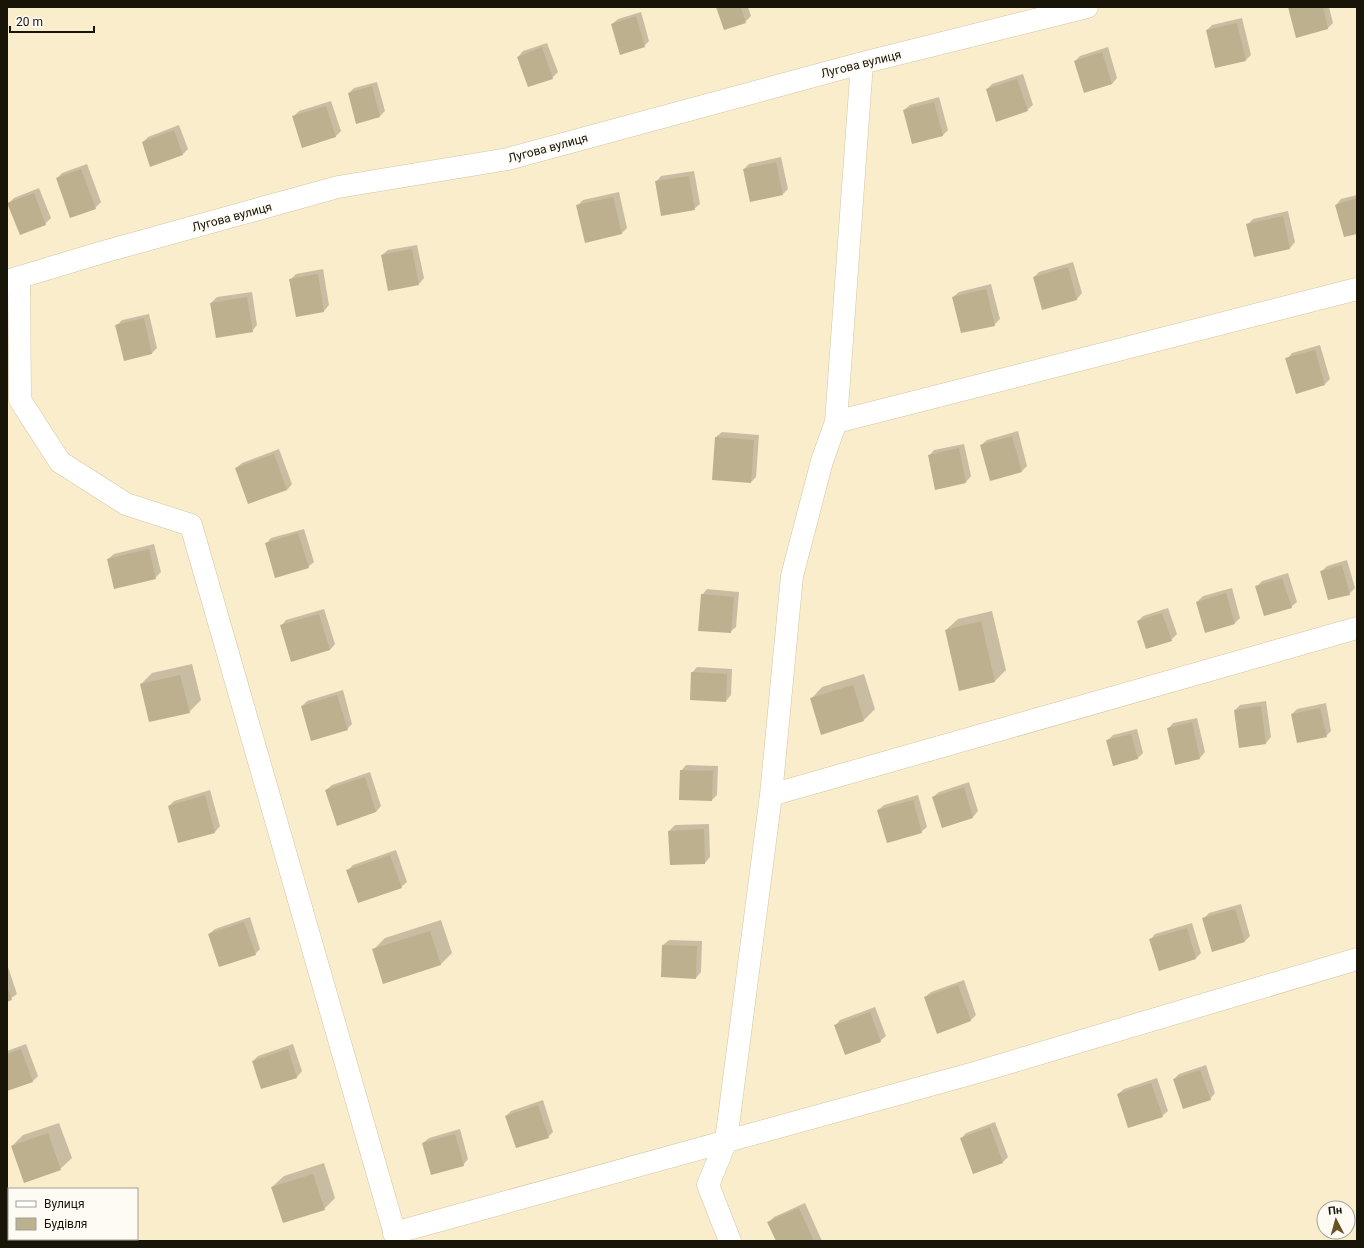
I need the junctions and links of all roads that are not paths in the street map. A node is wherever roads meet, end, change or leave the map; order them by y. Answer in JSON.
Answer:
{"nodes":[{"id":1,"x":1087,"y":7,"type":"edge"},
{"id":2,"x":862,"y":63,"type":"junction"},
{"id":3,"x":13,"y":279,"type":"edge"},
{"id":4,"x":1357,"y":289,"type":"edge"},
{"id":5,"x":836,"y":422,"type":"junction"},
{"id":6,"x":1357,"y":628,"type":"edge"},
{"id":7,"x":771,"y":795,"type":"junction"},
{"id":8,"x":1357,"y":959,"type":"edge"},
{"id":9,"x":726,"y":1141,"type":"junction"},
{"id":10,"x":395,"y":1237,"type":"edge"},
{"id":11,"x":730,"y":1241,"type":"edge"}],
"edges":[{"from":1,"to":2,"type":"street","name":"Лугова вулиця"},
{"from":2,"to":3,"type":"street","name":"Лугова вулиця"},
{"from":2,"to":5,"type":"street"},
{"from":3,"to":10,"type":"street"},
{"from":4,"to":5,"type":"street"},
{"from":5,"to":7,"type":"street"},
{"from":6,"to":7,"type":"street"},
{"from":7,"to":9,"type":"street"},
{"from":8,"to":9,"type":"street"},
{"from":9,"to":10,"type":"street"},
{"from":9,"to":11,"type":"street"}]}
